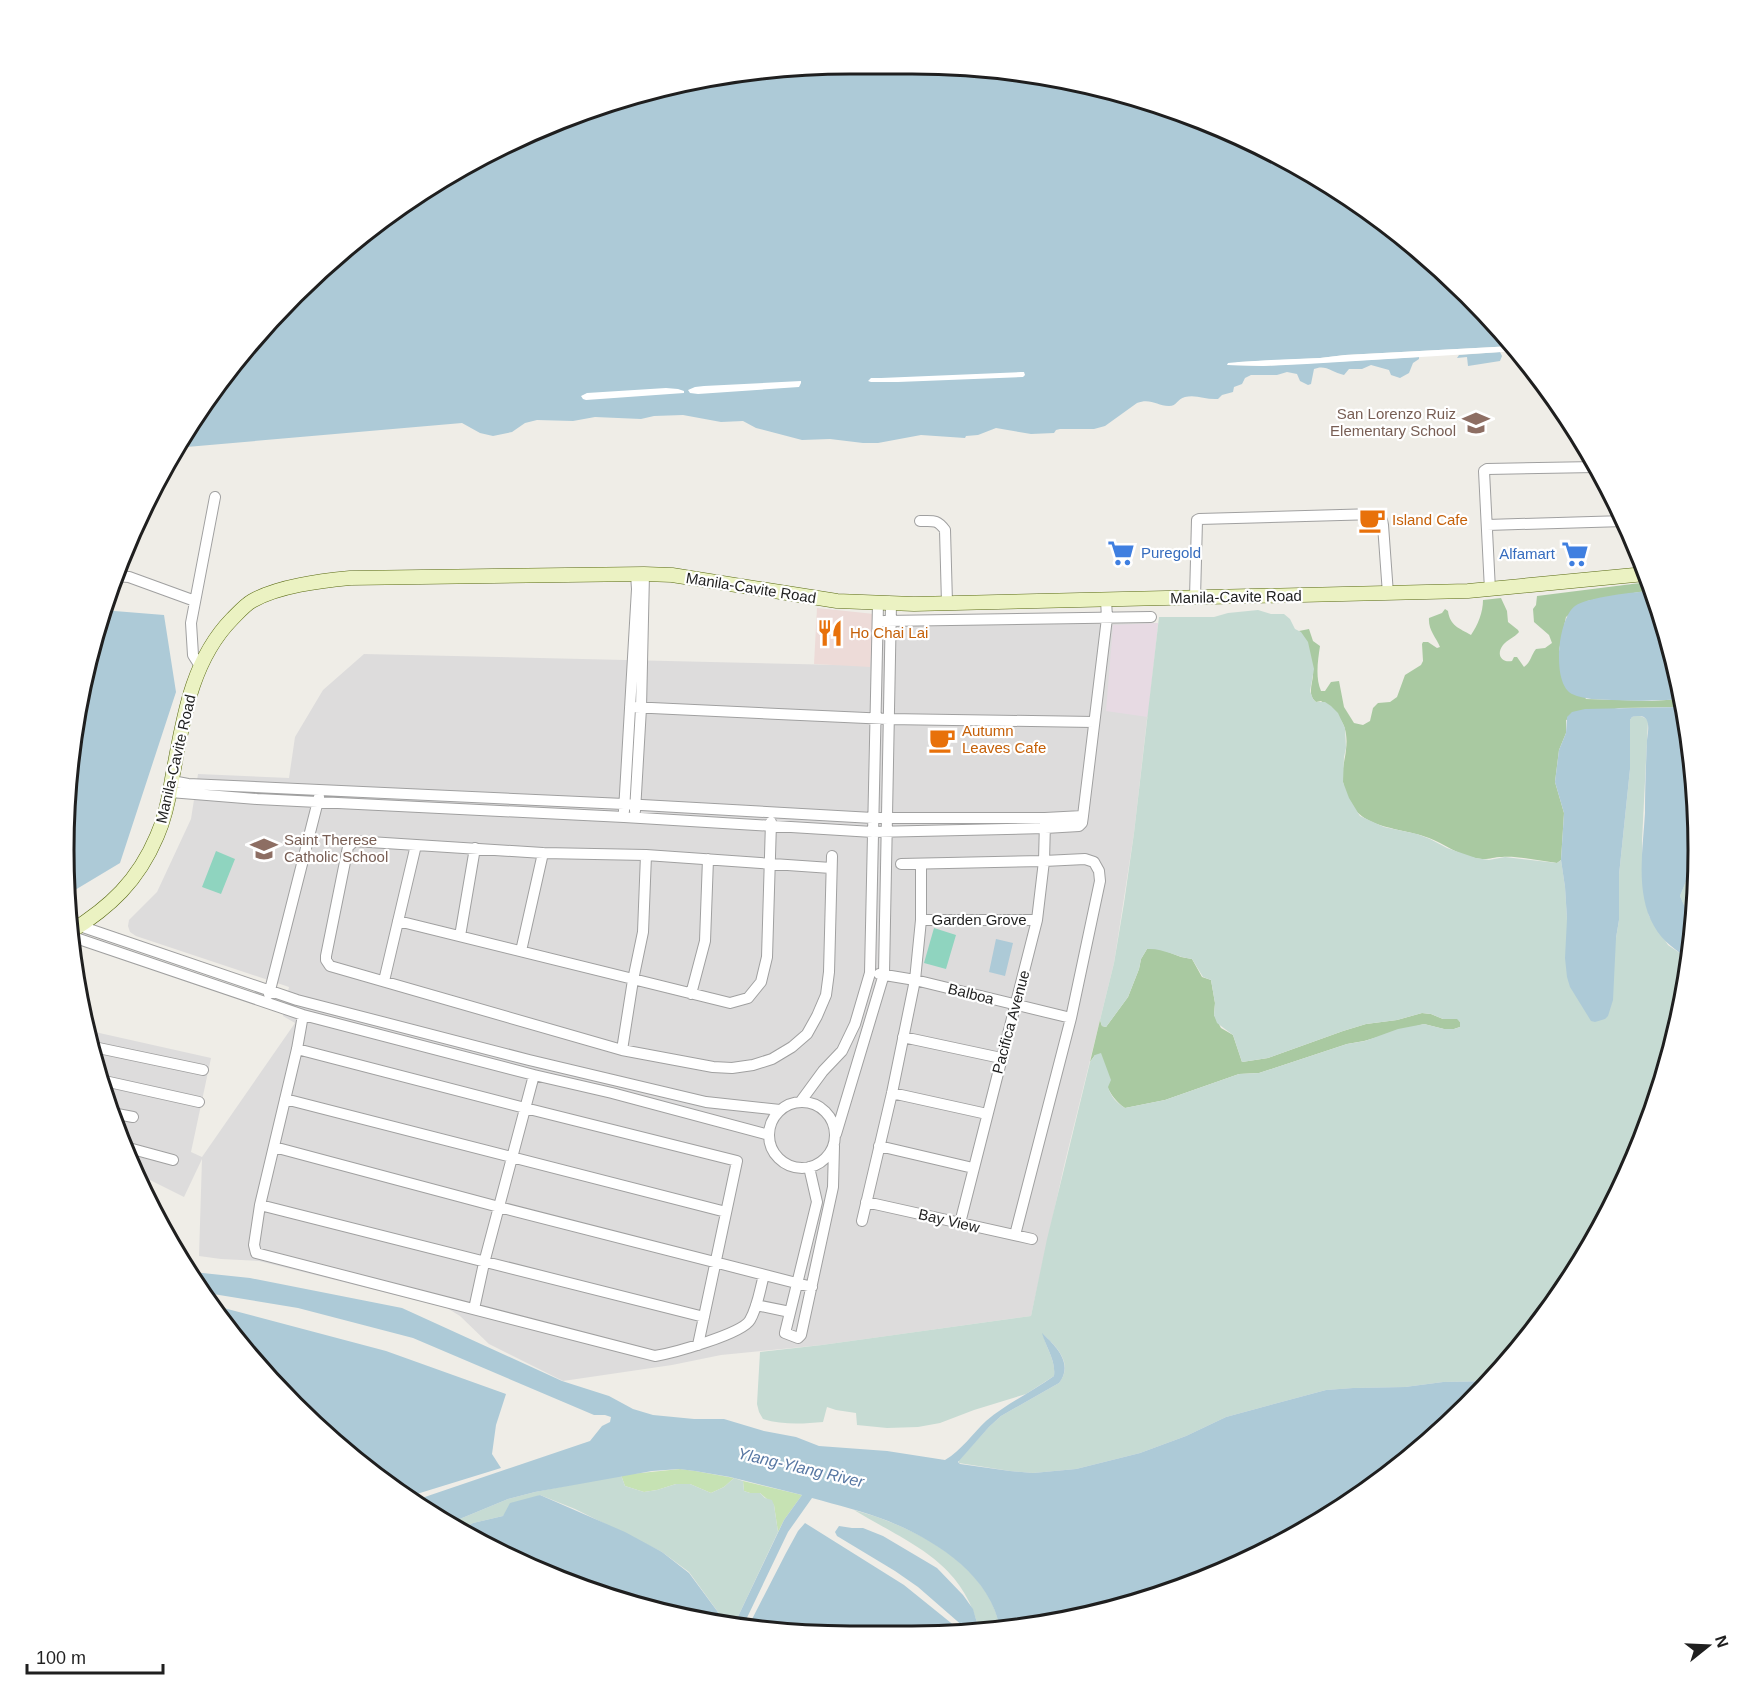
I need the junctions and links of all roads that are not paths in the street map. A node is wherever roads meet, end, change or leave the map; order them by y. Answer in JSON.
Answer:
{"nodes":[{"id":1,"x":1587,"y":467,"type":"edge"},
{"id":2,"x":215,"y":497,"type":"dead end"},
{"id":3,"x":920,"y":521,"type":"dead end"},
{"id":4,"x":1615,"y":521,"type":"edge"},
{"id":5,"x":1486,"y":525,"type":"junction"},
{"id":6,"x":640,"y":574,"type":"junction"},
{"id":7,"x":1637,"y":575,"type":"edge"},
{"id":8,"x":124,"y":577,"type":"edge"},
{"id":9,"x":1490,"y":590,"type":"junction"},
{"id":10,"x":1388,"y":594,"type":"junction"},
{"id":11,"x":1195,"y":598,"type":"junction"},
{"id":12,"x":1106,"y":600,"type":"junction"},
{"id":13,"x":195,"y":601,"type":"junction"},
{"id":14,"x":884,"y":603,"type":"junction"},
{"id":15,"x":947,"y":603,"type":"junction"},
{"id":16,"x":1151,"y":617,"type":"dead end"},
{"id":17,"x":1107,"y":618,"type":"junction"},
{"id":18,"x":877,"y":621,"type":"junction"},
{"id":19,"x":890,"y":621,"type":"junction"},
{"id":20,"x":200,"y":666,"type":"junction"},
{"id":21,"x":636,"y":708,"type":"junction"},
{"id":22,"x":874,"y":719,"type":"junction"},
{"id":23,"x":888,"y":719,"type":"junction"},
{"id":24,"x":1094,"y":722,"type":"junction"},
{"id":25,"x":171,"y":787,"type":"junction"},
{"id":26,"x":319,"y":796,"type":"junction"},
{"id":27,"x":630,"y":804,"type":"junction"},
{"id":28,"x":771,"y":813,"type":"junction"},
{"id":29,"x":629,"y":817,"type":"junction"},
{"id":30,"x":873,"y":818,"type":"junction"},
{"id":31,"x":886,"y":818,"type":"junction"},
{"id":32,"x":1045,"y":823,"type":"junction"},
{"id":33,"x":771,"y":826,"type":"junction"},
{"id":34,"x":873,"y":832,"type":"junction"},
{"id":35,"x":886,"y":832,"type":"junction"},
{"id":36,"x":416,"y":845,"type":"junction"},
{"id":37,"x":475,"y":848,"type":"junction"},
{"id":38,"x":543,"y":853,"type":"junction"},
{"id":39,"x":646,"y":855,"type":"junction"},
{"id":40,"x":708,"y":859,"type":"junction"},
{"id":41,"x":1044,"y":861,"type":"junction"},
{"id":42,"x":770,"y":863,"type":"junction"},
{"id":43,"x":902,"y":864,"type":"dead end"},
{"id":44,"x":921,"y":865,"type":"junction"},
{"id":45,"x":921,"y":920,"type":"junction"},
{"id":46,"x":1037,"y":920,"type":"junction"},
{"id":47,"x":398,"y":921,"type":"junction"},
{"id":48,"x":78,"y":928,"type":"edge"},
{"id":49,"x":78,"y":933,"type":"edge"},
{"id":50,"x":78,"y":933,"type":"edge"},
{"id":51,"x":460,"y":936,"type":"junction"},
{"id":52,"x":521,"y":951,"type":"junction"},
{"id":53,"x":870,"y":973,"type":"junction"},
{"id":54,"x":884,"y":974,"type":"junction"},
{"id":55,"x":633,"y":980,"type":"junction"},
{"id":56,"x":915,"y":980,"type":"junction"},
{"id":57,"x":384,"y":981,"type":"junction"},
{"id":58,"x":270,"y":989,"type":"junction"},
{"id":59,"x":691,"y":994,"type":"junction"},
{"id":60,"x":265,"y":1002,"type":"junction"},
{"id":61,"x":1016,"y":1005,"type":"junction"},
{"id":62,"x":303,"y":1015,"type":"junction"},
{"id":63,"x":1071,"y":1018,"type":"junction"},
{"id":64,"x":903,"y":1037,"type":"junction"},
{"id":65,"x":99,"y":1048,"type":"edge"},
{"id":66,"x":297,"y":1048,"type":"junction"},
{"id":67,"x":622,"y":1050,"type":"junction"},
{"id":68,"x":1001,"y":1058,"type":"junction"},
{"id":69,"x":203,"y":1070,"type":"dead end"},
{"id":70,"x":534,"y":1075,"type":"junction"},
{"id":71,"x":615,"y":1081,"type":"junction"},
{"id":72,"x":110,"y":1082,"type":"edge"},
{"id":73,"x":612,"y":1093,"type":"junction"},
{"id":74,"x":892,"y":1093,"type":"junction"},
{"id":75,"x":285,"y":1099,"type":"junction"},
{"id":76,"x":801,"y":1101,"type":"junction"},
{"id":77,"x":199,"y":1102,"type":"dead end"},
{"id":78,"x":525,"y":1108,"type":"junction"},
{"id":79,"x":780,"y":1110,"type":"junction"},
{"id":80,"x":987,"y":1114,"type":"junction"},
{"id":81,"x":121,"y":1115,"type":"edge"},
{"id":82,"x":133,"y":1118,"type":"dead end"},
{"id":83,"x":836,"y":1134,"type":"junction"},
{"id":84,"x":769,"y":1135,"type":"junction"},
{"id":85,"x":834,"y":1146,"type":"junction"},
{"id":86,"x":879,"y":1146,"type":"junction"},
{"id":87,"x":274,"y":1147,"type":"junction"},
{"id":88,"x":135,"y":1150,"type":"edge"},
{"id":89,"x":512,"y":1159,"type":"junction"},
{"id":90,"x":173,"y":1160,"type":"dead end"},
{"id":91,"x":809,"y":1167,"type":"junction"},
{"id":92,"x":973,"y":1168,"type":"junction"},
{"id":93,"x":866,"y":1202,"type":"junction"},
{"id":94,"x":260,"y":1205,"type":"junction"},
{"id":95,"x":499,"y":1207,"type":"junction"},
{"id":96,"x":726,"y":1212,"type":"junction"},
{"id":97,"x":862,"y":1221,"type":"dead end"},
{"id":98,"x":960,"y":1223,"type":"junction"},
{"id":99,"x":1015,"y":1235,"type":"junction"},
{"id":100,"x":1032,"y":1239,"type":"dead end"},
{"id":101,"x":715,"y":1262,"type":"junction"},
{"id":102,"x":484,"y":1263,"type":"junction"},
{"id":103,"x":764,"y":1275,"type":"junction"},
{"id":104,"x":798,"y":1284,"type":"junction"},
{"id":105,"x":812,"y":1287,"type":"junction"},
{"id":106,"x":756,"y":1305,"type":"junction"},
{"id":107,"x":474,"y":1309,"type":"junction"},
{"id":108,"x":790,"y":1312,"type":"junction"},
{"id":109,"x":704,"y":1317,"type":"junction"},
{"id":110,"x":698,"y":1345,"type":"junction"}],
"edges":[{"from":1,"to":5,"type":"street"},
{"from":2,"to":13,"type":"street"},
{"from":3,"to":15,"type":"street"},
{"from":4,"to":5,"type":"street"},
{"from":5,"to":9,"type":"street"},
{"from":6,"to":14,"type":"main road","name":"Manila-Cavite Road"},
{"from":6,"to":20,"type":"main road","name":"Manila-Cavite Road"},
{"from":6,"to":21,"type":"street"},
{"from":7,"to":9,"type":"main road","name":"Manila-Cavite Road"},
{"from":8,"to":13,"type":"street"},
{"from":9,"to":10,"type":"main road","name":"Manila-Cavite Road"},
{"from":10,"to":11,"type":"main road","name":"Manila-Cavite Road"},
{"from":10,"to":11,"type":"street"},
{"from":11,"to":12,"type":"main road","name":"Manila-Cavite Road"},
{"from":12,"to":15,"type":"main road","name":"Manila-Cavite Road"},
{"from":12,"to":17,"type":"street"},
{"from":13,"to":20,"type":"street"},
{"from":14,"to":15,"type":"main road","name":"Manila-Cavite Road"},
{"from":14,"to":18,"type":"street"},
{"from":14,"to":19,"type":"street"},
{"from":16,"to":17,"type":"street"},
{"from":17,"to":19,"type":"street"},
{"from":17,"to":24,"type":"street"},
{"from":18,"to":19,"type":"street"},
{"from":18,"to":22,"type":"street"},
{"from":19,"to":23,"type":"street"},
{"from":20,"to":25,"type":"main road","name":"Manila-Cavite Road"},
{"from":21,"to":22,"type":"street"},
{"from":21,"to":27,"type":"street"},
{"from":22,"to":23,"type":"street"},
{"from":22,"to":30,"type":"street"},
{"from":23,"to":24,"type":"street"},
{"from":23,"to":31,"type":"street"},
{"from":24,"to":32,"type":"street"},
{"from":25,"to":26,"type":"street"},
{"from":25,"to":48,"type":"main road","name":"Manila-Cavite Road"},
{"from":26,"to":27,"type":"street"},
{"from":26,"to":29,"type":"street"},
{"from":26,"to":58,"type":"street"},
{"from":27,"to":28,"type":"street"},
{"from":27,"to":29,"type":"street"},
{"from":28,"to":30,"type":"street"},
{"from":28,"to":33,"type":"street"},
{"from":29,"to":33,"type":"street"},
{"from":30,"to":31,"type":"street"},
{"from":30,"to":34,"type":"street"},
{"from":31,"to":32,"type":"street"},
{"from":31,"to":35,"type":"street"},
{"from":32,"to":35,"type":"street"},
{"from":32,"to":41,"type":"street","name":"Pacifica Avenue"},
{"from":33,"to":34,"type":"street"},
{"from":33,"to":42,"type":"street"},
{"from":34,"to":35,"type":"street"},
{"from":34,"to":53,"type":"street"},
{"from":35,"to":54,"type":"street"},
{"from":36,"to":37,"type":"street"},
{"from":36,"to":47,"type":"street"},
{"from":36,"to":57,"type":"street"},
{"from":37,"to":38,"type":"street"},
{"from":37,"to":51,"type":"street"},
{"from":38,"to":39,"type":"street"},
{"from":38,"to":52,"type":"street"},
{"from":39,"to":40,"type":"street"},
{"from":39,"to":55,"type":"street"},
{"from":40,"to":42,"type":"street"},
{"from":40,"to":59,"type":"street"},
{"from":41,"to":44,"type":"street"},
{"from":41,"to":46,"type":"street","name":"Pacifica Avenue"},
{"from":41,"to":63,"type":"street"},
{"from":42,"to":59,"type":"street"},
{"from":42,"to":67,"type":"street"},
{"from":43,"to":44,"type":"street"},
{"from":44,"to":45,"type":"street"},
{"from":45,"to":46,"type":"street","name":"Garden Grove"},
{"from":45,"to":56,"type":"street"},
{"from":46,"to":61,"type":"street","name":"Pacifica Avenue"},
{"from":47,"to":51,"type":"street"},
{"from":47,"to":57,"type":"street"},
{"from":49,"to":58,"type":"street"},
{"from":50,"to":60,"type":"street"},
{"from":51,"to":52,"type":"street"},
{"from":52,"to":55,"type":"street"},
{"from":53,"to":54,"type":"street","name":"Balboa"},
{"from":53,"to":76,"type":"street"},
{"from":54,"to":56,"type":"street","name":"Balboa"},
{"from":54,"to":83,"type":"street"},
{"from":55,"to":59,"type":"street"},
{"from":55,"to":67,"type":"street"},
{"from":56,"to":61,"type":"street","name":"Balboa"},
{"from":56,"to":64,"type":"street"},
{"from":57,"to":67,"type":"street"},
{"from":58,"to":60,"type":"street"},
{"from":58,"to":71,"type":"street"},
{"from":60,"to":62,"type":"street"},
{"from":61,"to":63,"type":"street","name":"Balboa"},
{"from":61,"to":68,"type":"street","name":"Pacifica Avenue"},
{"from":62,"to":66,"type":"street"},
{"from":62,"to":70,"type":"street"},
{"from":63,"to":99,"type":"street"},
{"from":64,"to":68,"type":"street"},
{"from":64,"to":74,"type":"street"},
{"from":65,"to":69,"type":"street"},
{"from":66,"to":75,"type":"street"},
{"from":66,"to":78,"type":"street"},
{"from":68,"to":80,"type":"street","name":"Pacifica Avenue"},
{"from":70,"to":73,"type":"street"},
{"from":70,"to":78,"type":"street"},
{"from":71,"to":73,"type":"street"},
{"from":71,"to":79,"type":"street"},
{"from":72,"to":77,"type":"street"},
{"from":73,"to":84,"type":"street"},
{"from":74,"to":80,"type":"street"},
{"from":74,"to":86,"type":"street"},
{"from":75,"to":87,"type":"street"},
{"from":75,"to":89,"type":"street"},
{"from":76,"to":79,"type":"street"},
{"from":76,"to":83,"type":"street"},
{"from":78,"to":89,"type":"street"},
{"from":78,"to":96,"type":"street"},
{"from":79,"to":84,"type":"street"},
{"from":80,"to":92,"type":"street","name":"Pacifica Avenue"},
{"from":81,"to":82,"type":"street"},
{"from":83,"to":85,"type":"street"},
{"from":84,"to":91,"type":"street"},
{"from":85,"to":91,"type":"street"},
{"from":85,"to":105,"type":"street"},
{"from":86,"to":92,"type":"street"},
{"from":86,"to":93,"type":"street"},
{"from":87,"to":94,"type":"street"},
{"from":87,"to":95,"type":"street"},
{"from":88,"to":90,"type":"street"},
{"from":89,"to":95,"type":"street"},
{"from":89,"to":96,"type":"street"},
{"from":91,"to":104,"type":"street"},
{"from":92,"to":98,"type":"street","name":"Pacifica Avenue"},
{"from":93,"to":97,"type":"street"},
{"from":93,"to":98,"type":"street","name":"Bay View"},
{"from":94,"to":102,"type":"street"},
{"from":94,"to":107,"type":"street"},
{"from":95,"to":101,"type":"street"},
{"from":95,"to":102,"type":"street"},
{"from":96,"to":101,"type":"street"},
{"from":98,"to":99,"type":"street","name":"Bay View"},
{"from":99,"to":100,"type":"street","name":"Bay View"},
{"from":101,"to":103,"type":"street"},
{"from":101,"to":109,"type":"street"},
{"from":102,"to":107,"type":"street"},
{"from":102,"to":109,"type":"street"},
{"from":103,"to":104,"type":"street"},
{"from":103,"to":106,"type":"street"},
{"from":104,"to":105,"type":"street"},
{"from":104,"to":108,"type":"street"},
{"from":105,"to":108,"type":"street"},
{"from":106,"to":108,"type":"street"},
{"from":106,"to":110,"type":"street"},
{"from":107,"to":110,"type":"street"},
{"from":109,"to":110,"type":"street"}]}
